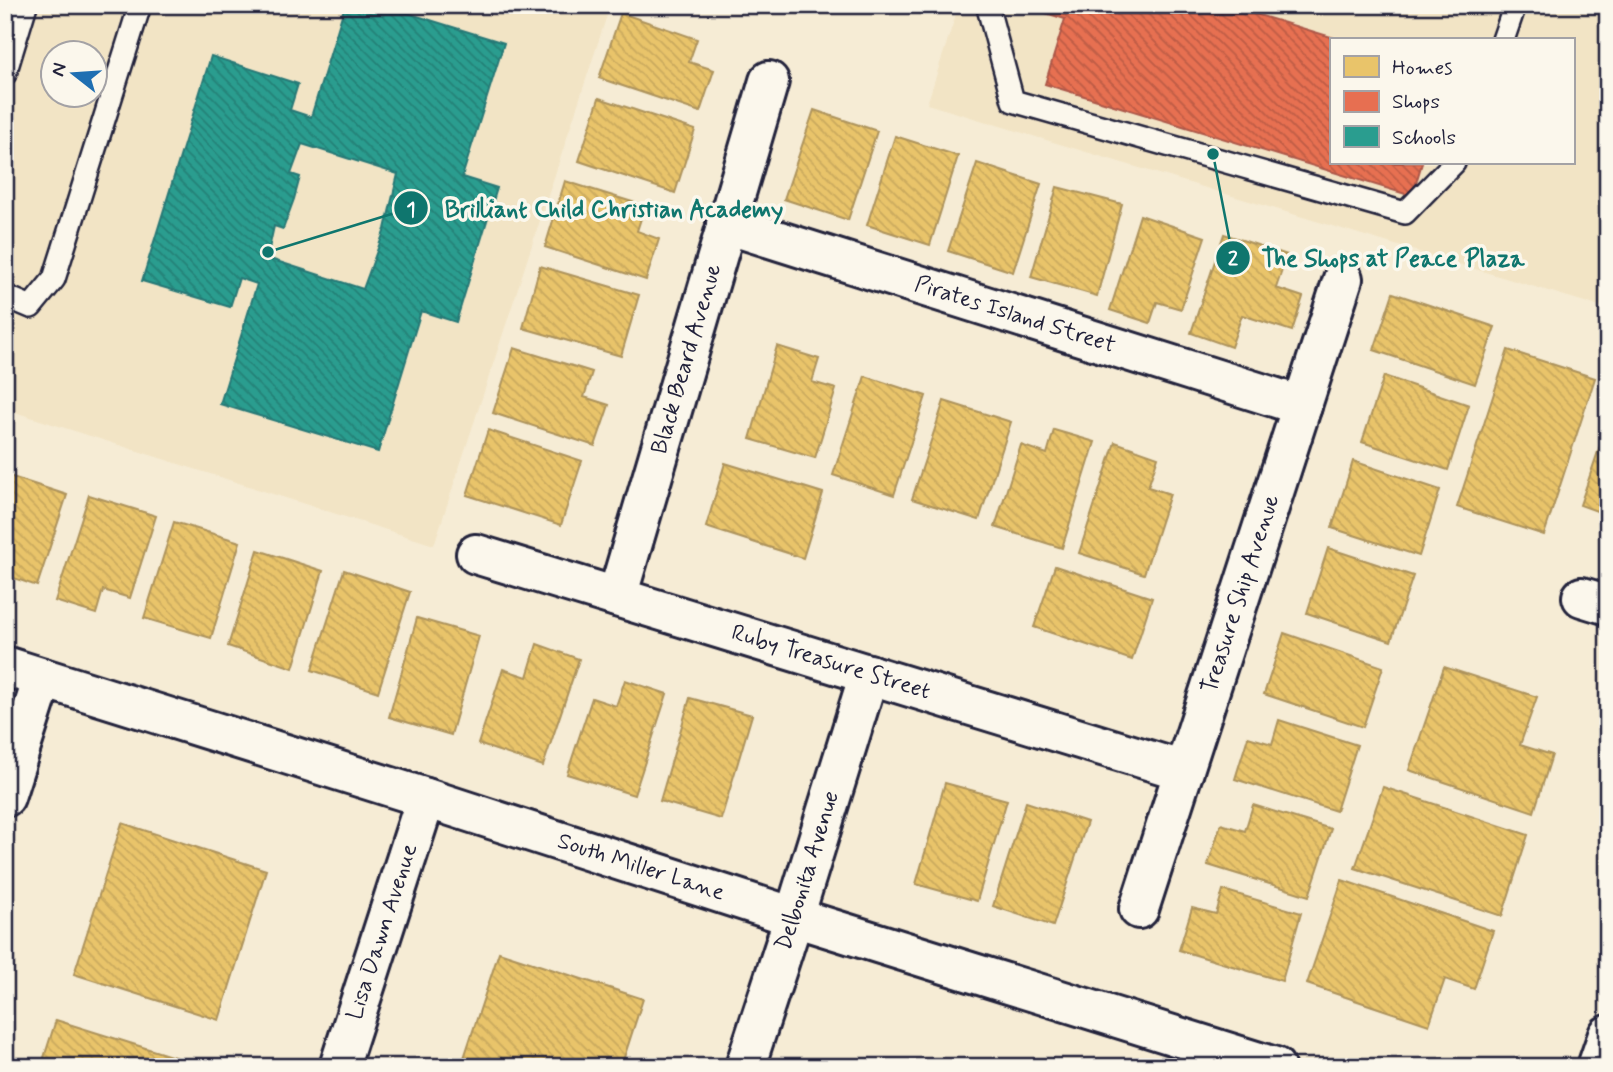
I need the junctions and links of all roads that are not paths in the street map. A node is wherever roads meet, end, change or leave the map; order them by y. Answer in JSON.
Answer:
{"nodes":[{"id":1,"x":26,"y":5,"type":"edge"},
{"id":2,"x":140,"y":5,"type":"edge"},
{"id":3,"x":988,"y":5,"type":"edge"},
{"id":4,"x":1515,"y":5,"type":"edge"},
{"id":5,"x":1504,"y":38,"type":"edge"},
{"id":6,"x":5,"y":74,"type":"edge"},
{"id":7,"x":769,"y":81,"type":"dead end"},
{"id":8,"x":1453,"y":164,"type":"edge"},
{"id":9,"x":726,"y":224,"type":"junction"},
{"id":10,"x":1343,"y":279,"type":"dead end"},
{"id":11,"x":5,"y":296,"type":"edge"},
{"id":12,"x":1302,"y":406,"type":"junction"},
{"id":13,"x":476,"y":554,"type":"dead end"},
{"id":14,"x":617,"y":597,"type":"junction"},
{"id":15,"x":5,"y":666,"type":"edge"},
{"id":16,"x":869,"y":674,"type":"junction"},
{"id":17,"x":43,"y":678,"type":"junction"},
{"id":18,"x":1184,"y":771,"type":"junction"},
{"id":19,"x":5,"y":797,"type":"edge"},
{"id":20,"x":426,"y":798,"type":"junction"},
{"id":21,"x":1139,"y":909,"type":"dead end"},
{"id":22,"x":794,"y":917,"type":"junction"},
{"id":23,"x":1608,"y":1035,"type":"edge"},
{"id":24,"x":1197,"y":1055,"type":"edge"},
{"id":25,"x":339,"y":1067,"type":"edge"},
{"id":26,"x":745,"y":1067,"type":"edge"},
{"id":27,"x":1275,"y":1067,"type":"edge"},
{"id":28,"x":1597,"y":1067,"type":"edge"}],
"edges":[{"from":1,"to":6,"type":"lane"},
{"from":2,"to":11,"type":"lane"},
{"from":3,"to":8,"type":"lane"},
{"from":4,"to":5,"type":"lane"},
{"from":7,"to":9,"type":"street","name":"Black Beard Avenue"},
{"from":9,"to":12,"type":"street","name":"Pirates Island Street"},
{"from":9,"to":14,"type":"street","name":"Black Beard Avenue"},
{"from":10,"to":12,"type":"street","name":"Treasure Ship Avenue"},
{"from":12,"to":18,"type":"street","name":"Treasure Ship Avenue"},
{"from":13,"to":14,"type":"street","name":"Ruby Treasure Street"},
{"from":14,"to":16,"type":"street","name":"Ruby Treasure Street"},
{"from":15,"to":17,"type":"street","name":"South Miller Lane"},
{"from":16,"to":18,"type":"street","name":"Ruby Treasure Street"},
{"from":16,"to":22,"type":"street","name":"Delbonita Avenue"},
{"from":17,"to":19,"type":"street"},
{"from":17,"to":20,"type":"street","name":"South Miller Lane"},
{"from":18,"to":21,"type":"street","name":"Treasure Ship Avenue"},
{"from":20,"to":22,"type":"street","name":"South Miller Lane"},
{"from":20,"to":25,"type":"street","name":"Lisa Dawn Avenue"},
{"from":22,"to":24,"type":"street","name":"South Miller Lane"},
{"from":22,"to":26,"type":"street","name":"Delbonita Avenue"},
{"from":23,"to":28,"type":"street"},
{"from":24,"to":27,"type":"street","name":"South Miller Lane"}]}
